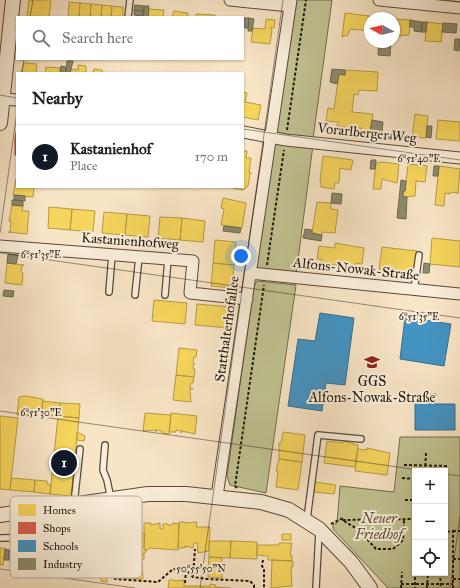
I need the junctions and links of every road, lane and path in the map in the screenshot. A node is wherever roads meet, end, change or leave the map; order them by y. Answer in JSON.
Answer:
{"nodes":[{"id":1,"x":12,"y":0,"type":"edge"},
{"id":2,"x":130,"y":0,"type":"edge"},
{"id":3,"x":230,"y":0,"type":"edge"},
{"id":4,"x":306,"y":0,"type":"edge"},
{"id":5,"x":379,"y":0,"type":"edge"},
{"id":6,"x":290,"y":3,"type":"edge"},
{"id":7,"x":460,"y":8,"type":"edge"},
{"id":8,"x":128,"y":16,"type":"edge"},
{"id":9,"x":10,"y":99,"type":"edge"},
{"id":10,"x":0,"y":123,"type":"edge"},
{"id":11,"x":244,"y":132,"type":"edge"},
{"id":12,"x":270,"y":137,"type":"junction"},
{"id":13,"x":286,"y":140,"type":"junction"},
{"id":14,"x":460,"y":158,"type":"edge"},
{"id":15,"x":0,"y":246,"type":"edge"},
{"id":16,"x":112,"y":255,"type":"junction"},
{"id":17,"x":419,"y":255,"type":"dead end"},
{"id":18,"x":139,"y":257,"type":"junction"},
{"id":19,"x":168,"y":259,"type":"junction"},
{"id":20,"x":250,"y":273,"type":"junction"},
{"id":21,"x":266,"y":274,"type":"junction"},
{"id":22,"x":414,"y":290,"type":"junction"},
{"id":23,"x":109,"y":292,"type":"dead end"},
{"id":24,"x":460,"y":294,"type":"edge"},
{"id":25,"x":135,"y":295,"type":"dead end"},
{"id":26,"x":165,"y":295,"type":"dead end"},
{"id":27,"x":247,"y":299,"type":"junction"},
{"id":28,"x":361,"y":439,"type":"dead end"},
{"id":29,"x":105,"y":446,"type":"dead end"},
{"id":30,"x":80,"y":449,"type":"dead end"},
{"id":31,"x":426,"y":453,"type":"dead end"},
{"id":32,"x":404,"y":465,"type":"dead end"},
{"id":33,"x":425,"y":465,"type":"junction"},
{"id":34,"x":448,"y":466,"type":"dead end"},
{"id":35,"x":402,"y":478,"type":"dead end"},
{"id":36,"x":412,"y":479,"type":"edge"},
{"id":37,"x":75,"y":496,"type":"edge"},
{"id":38,"x":116,"y":496,"type":"edge"},
{"id":39,"x":132,"y":496,"type":"edge"},
{"id":40,"x":217,"y":496,"type":"junction"},
{"id":41,"x":240,"y":498,"type":"junction"},
{"id":42,"x":405,"y":500,"type":"dead end"},
{"id":43,"x":412,"y":500,"type":"edge"},
{"id":44,"x":10,"y":514,"type":"edge"},
{"id":45,"x":0,"y":515,"type":"edge"},
{"id":46,"x":343,"y":520,"type":"junction"},
{"id":47,"x":404,"y":520,"type":"junction"},
{"id":48,"x":412,"y":520,"type":"edge"},
{"id":49,"x":306,"y":522,"type":"junction"},
{"id":50,"x":319,"y":530,"type":"junction"},
{"id":51,"x":453,"y":531,"type":"junction"},
{"id":52,"x":460,"y":531,"type":"edge"},
{"id":53,"x":448,"y":532,"type":"edge"},
{"id":54,"x":0,"y":538,"type":"edge"},
{"id":55,"x":10,"y":538,"type":"edge"},
{"id":56,"x":195,"y":549,"type":"dead end"},
{"id":57,"x":453,"y":559,"type":"junction"},
{"id":58,"x":460,"y":559,"type":"edge"},
{"id":59,"x":262,"y":560,"type":"dead end"},
{"id":60,"x":186,"y":570,"type":"junction"},
{"id":61,"x":402,"y":572,"type":"dead end"},
{"id":62,"x":415,"y":576,"type":"edge"},
{"id":63,"x":428,"y":576,"type":"edge"},
{"id":64,"x":440,"y":576,"type":"edge"},
{"id":65,"x":193,"y":577,"type":"junction"},
{"id":66,"x":115,"y":578,"type":"edge"},
{"id":67,"x":453,"y":579,"type":"junction"},
{"id":68,"x":460,"y":579,"type":"edge"},
{"id":69,"x":185,"y":583,"type":"dead end"},
{"id":70,"x":401,"y":584,"type":"junction"},
{"id":71,"x":415,"y":584,"type":"junction"},
{"id":72,"x":427,"y":584,"type":"junction"},
{"id":73,"x":441,"y":584,"type":"junction"},
{"id":74,"x":453,"y":584,"type":"junction"},
{"id":75,"x":254,"y":588,"type":"edge"},
{"id":76,"x":264,"y":588,"type":"edge"},
{"id":77,"x":316,"y":588,"type":"edge"},
{"id":78,"x":370,"y":588,"type":"edge"},
{"id":79,"x":401,"y":588,"type":"edge"},
{"id":80,"x":415,"y":588,"type":"edge"},
{"id":81,"x":427,"y":588,"type":"edge"},
{"id":82,"x":441,"y":588,"type":"edge"},
{"id":83,"x":453,"y":588,"type":"edge"}],
"edges":[{"from":1,"to":9,"type":"street"},
{"from":2,"to":8,"type":"lane"},
{"from":3,"to":6,"type":"street"},
{"from":4,"to":13,"type":"path"},
{"from":5,"to":7,"type":"street"},
{"from":6,"to":12,"type":"street","name":"Statthalterhofallee"},
{"from":9,"to":10,"type":"street"},
{"from":11,"to":12,"type":"street","name":"Vorarlberger Weg"},
{"from":12,"to":13,"type":"street","name":"Vorarlberger Weg"},
{"from":12,"to":20,"type":"street","name":"Statthalterhofallee"},
{"from":13,"to":14,"type":"street","name":"Vorarlberger Weg"},
{"from":13,"to":21,"type":"path"},
{"from":15,"to":16,"type":"street","name":"Kastanienhofweg"},
{"from":16,"to":18,"type":"street","name":"Kastanienhofweg"},
{"from":16,"to":23,"type":"lane"},
{"from":17,"to":22,"type":"lane"},
{"from":18,"to":19,"type":"street","name":"Kastanienhofweg"},
{"from":18,"to":25,"type":"lane"},
{"from":19,"to":26,"type":"lane"},
{"from":19,"to":27,"type":"street","name":"Kastanienhofweg"},
{"from":20,"to":21,"type":"street","name":"Alfons-Nowak-Straße"},
{"from":20,"to":27,"type":"street","name":"Statthalterhofallee"},
{"from":21,"to":22,"type":"street","name":"Alfons-Nowak-Straße"},
{"from":21,"to":41,"type":"path"},
{"from":22,"to":24,"type":"street","name":"Alfons-Nowak-Straße"},
{"from":27,"to":40,"type":"street","name":"Statthalterhofallee"},
{"from":28,"to":49,"type":"lane"},
{"from":29,"to":38,"type":"lane"},
{"from":30,"to":37,"type":"lane"},
{"from":31,"to":33,"type":"path"},
{"from":32,"to":33,"type":"path"},
{"from":33,"to":34,"type":"path"},
{"from":35,"to":36,"type":"path"},
{"from":39,"to":40,"type":"street"},
{"from":40,"to":41,"type":"street"},
{"from":41,"to":49,"type":"street"},
{"from":42,"to":43,"type":"path"},
{"from":44,"to":45,"type":"street"},
{"from":46,"to":47,"type":"path"},
{"from":46,"to":47,"type":"path"},
{"from":46,"to":50,"type":"path"},
{"from":47,"to":48,"type":"path"},
{"from":49,"to":50,"type":"street"},
{"from":50,"to":77,"type":"lane"},
{"from":50,"to":78,"type":"street"},
{"from":51,"to":52,"type":"path"},
{"from":51,"to":53,"type":"path"},
{"from":51,"to":57,"type":"path"},
{"from":54,"to":55,"type":"lane"},
{"from":56,"to":65,"type":"path"},
{"from":57,"to":58,"type":"path"},
{"from":57,"to":67,"type":"path"},
{"from":59,"to":76,"type":"path"},
{"from":60,"to":65,"type":"path"},
{"from":60,"to":66,"type":"path"},
{"from":60,"to":69,"type":"path"},
{"from":61,"to":70,"type":"path"},
{"from":62,"to":71,"type":"path"},
{"from":63,"to":72,"type":"path"},
{"from":64,"to":73,"type":"path"},
{"from":65,"to":75,"type":"path"},
{"from":67,"to":68,"type":"path"},
{"from":67,"to":74,"type":"path"},
{"from":70,"to":71,"type":"path"},
{"from":70,"to":79,"type":"path"},
{"from":71,"to":72,"type":"path"},
{"from":71,"to":80,"type":"path"},
{"from":72,"to":73,"type":"path"},
{"from":72,"to":81,"type":"path"},
{"from":73,"to":74,"type":"path"},
{"from":73,"to":82,"type":"path"},
{"from":74,"to":83,"type":"path"}]}
